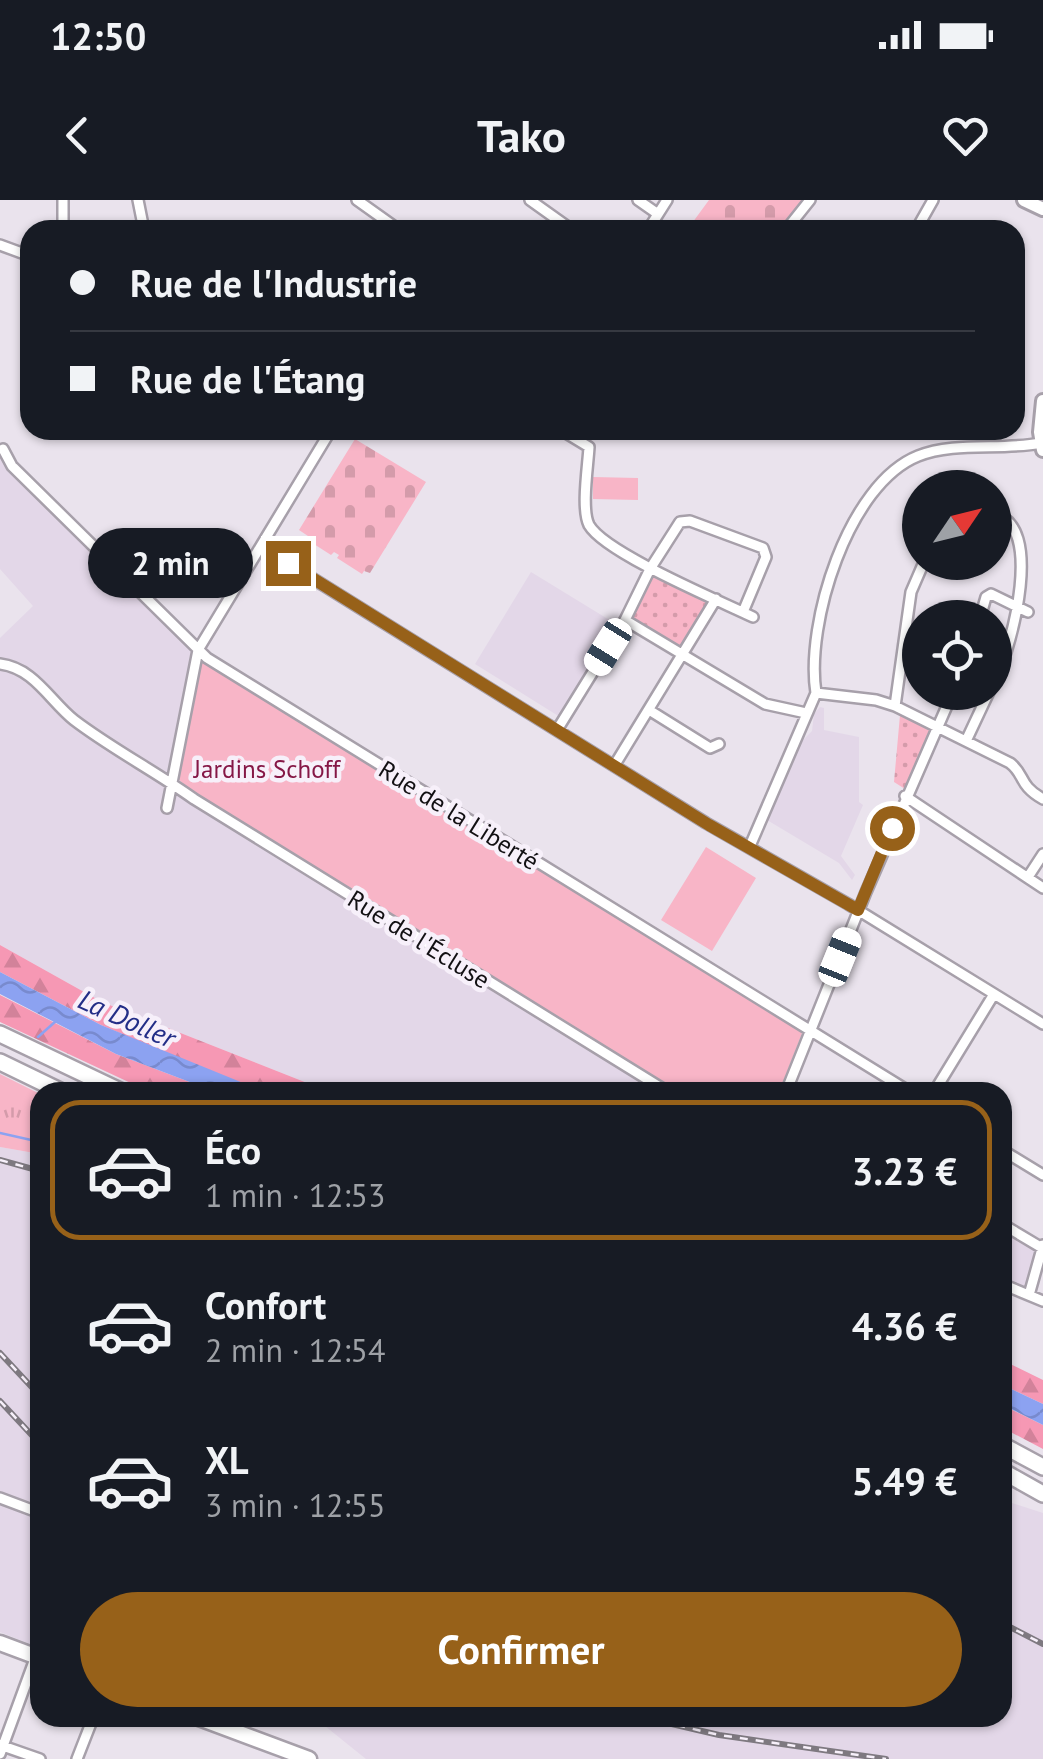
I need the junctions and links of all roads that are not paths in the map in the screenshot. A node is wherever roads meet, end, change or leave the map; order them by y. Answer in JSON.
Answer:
{"nodes":[{"id":1,"x":357,"y":200,"type":"edge"},
{"id":2,"x":379,"y":200,"type":"edge"},
{"id":3,"x":530,"y":200,"type":"edge"},
{"id":4,"x":638,"y":200,"type":"edge"},
{"id":5,"x":667,"y":200,"type":"edge"},
{"id":6,"x":810,"y":200,"type":"edge"},
{"id":7,"x":1024,"y":200,"type":"edge"},
{"id":8,"x":372,"y":210,"type":"junction"},
{"id":9,"x":1043,"y":210,"type":"edge"},
{"id":10,"x":658,"y":214,"type":"junction"},
{"id":11,"x":386,"y":220,"type":"edge"},
{"id":12,"x":558,"y":220,"type":"edge"},
{"id":13,"x":654,"y":220,"type":"edge"},
{"id":14,"x":794,"y":220,"type":"edge"},
{"id":15,"x":1043,"y":401,"type":"edge"},
{"id":16,"x":325,"y":440,"type":"edge"},
{"id":17,"x":577,"y":440,"type":"edge"},
{"id":18,"x":4,"y":446,"type":"edge"},
{"id":19,"x":1042,"y":447,"type":"edge"},
{"id":20,"x":1012,"y":519,"type":"edge"},
{"id":21,"x":1027,"y":530,"type":"dead end"},
{"id":22,"x":262,"y":547,"type":"junction"},
{"id":23,"x":650,"y":569,"type":"junction"},
{"id":24,"x":916,"y":580,"type":"edge"},
{"id":25,"x":716,"y":599,"type":"junction"},
{"id":26,"x":1033,"y":600,"type":"dead end"},
{"id":27,"x":1012,"y":604,"type":"edge"},
{"id":28,"x":1028,"y":612,"type":"junction"},
{"id":29,"x":625,"y":620,"type":"junction"},
{"id":30,"x":1012,"y":645,"type":"edge"},
{"id":31,"x":198,"y":650,"type":"junction"},
{"id":32,"x":684,"y":655,"type":"junction"},
{"id":33,"x":0,"y":664,"type":"edge"},
{"id":34,"x":816,"y":693,"type":"junction"},
{"id":35,"x":895,"y":706,"type":"junction"},
{"id":36,"x":648,"y":710,"type":"junction"},
{"id":37,"x":945,"y":710,"type":"edge"},
{"id":38,"x":981,"y":710,"type":"edge"},
{"id":39,"x":806,"y":713,"type":"junction"},
{"id":40,"x":937,"y":726,"type":"junction"},
{"id":41,"x":557,"y":730,"type":"junction"},
{"id":42,"x":966,"y":741,"type":"junction"},
{"id":43,"x":719,"y":744,"type":"dead end"},
{"id":44,"x":614,"y":766,"type":"junction"},
{"id":45,"x":172,"y":783,"type":"junction"},
{"id":46,"x":905,"y":796,"type":"junction"},
{"id":47,"x":1043,"y":799,"type":"edge"},
{"id":48,"x":168,"y":808,"type":"dead end"},
{"id":49,"x":750,"y":846,"type":"junction"},
{"id":50,"x":1043,"y":854,"type":"edge"},
{"id":51,"x":1028,"y":877,"type":"junction"},
{"id":52,"x":1043,"y":888,"type":"edge"},
{"id":53,"x":858,"y":910,"type":"junction"},
{"id":54,"x":994,"y":994,"type":"junction"},
{"id":55,"x":1043,"y":1024,"type":"edge"},
{"id":56,"x":810,"y":1030,"type":"junction"},
{"id":57,"x":0,"y":1034,"type":"edge"},
{"id":58,"x":0,"y":1062,"type":"edge"},
{"id":59,"x":41,"y":1082,"type":"edge"},
{"id":60,"x":101,"y":1082,"type":"edge"},
{"id":61,"x":652,"y":1082,"type":"edge"},
{"id":62,"x":792,"y":1082,"type":"edge"},
{"id":63,"x":894,"y":1082,"type":"edge"},
{"id":64,"x":940,"y":1082,"type":"edge"},
{"id":65,"x":1012,"y":1156,"type":"edge"},
{"id":66,"x":1043,"y":1175,"type":"edge"},
{"id":67,"x":1012,"y":1229,"type":"edge"},
{"id":68,"x":1043,"y":1246,"type":"edge"},
{"id":69,"x":1012,"y":1288,"type":"edge"},
{"id":70,"x":1028,"y":1295,"type":"junction"},
{"id":71,"x":1043,"y":1301,"type":"edge"},
{"id":72,"x":1012,"y":1450,"type":"edge"},
{"id":73,"x":1043,"y":1467,"type":"edge"},
{"id":74,"x":1012,"y":1477,"type":"edge"},
{"id":75,"x":1043,"y":1494,"type":"edge"},
{"id":76,"x":0,"y":1498,"type":"edge"},
{"id":77,"x":30,"y":1509,"type":"edge"},
{"id":78,"x":0,"y":1643,"type":"edge"},
{"id":79,"x":30,"y":1654,"type":"edge"},
{"id":80,"x":30,"y":1677,"type":"edge"},
{"id":81,"x":89,"y":1727,"type":"edge"},
{"id":82,"x":221,"y":1727,"type":"edge"},
{"id":83,"x":1,"y":1748,"type":"edge"},
{"id":84,"x":302,"y":1758,"type":"edge"},
{"id":85,"x":40,"y":1759,"type":"edge"},
{"id":86,"x":77,"y":1759,"type":"edge"}],
"edges":[{"from":1,"to":8,"type":"street"},
{"from":2,"to":8,"type":"street"},
{"from":3,"to":12,"type":"street"},
{"from":4,"to":10,"type":"street"},
{"from":5,"to":10,"type":"street"},
{"from":6,"to":14,"type":"street"},
{"from":7,"to":9,"type":"main road"},
{"from":8,"to":11,"type":"street"},
{"from":10,"to":13,"type":"street"},
{"from":15,"to":19,"type":"main road"},
{"from":16,"to":22,"type":"street"},
{"from":17,"to":23,"type":"street"},
{"from":18,"to":31,"type":"street","name":"Rue de la Liberté"},
{"from":19,"to":34,"type":"street"},
{"from":20,"to":21,"type":"street"},
{"from":22,"to":31,"type":"street"},
{"from":22,"to":41,"type":"street"},
{"from":23,"to":25,"type":"street"},
{"from":23,"to":25,"type":"street"},
{"from":23,"to":29,"type":"street"},
{"from":24,"to":35,"type":"street"},
{"from":25,"to":32,"type":"street"},
{"from":26,"to":28,"type":"street"},
{"from":27,"to":28,"type":"street"},
{"from":28,"to":30,"type":"street"},
{"from":29,"to":32,"type":"street"},
{"from":29,"to":41,"type":"street"},
{"from":31,"to":45,"type":"street"},
{"from":31,"to":56,"type":"street","name":"Rue de la Liberté"},
{"from":32,"to":36,"type":"street"},
{"from":32,"to":39,"type":"street"},
{"from":33,"to":45,"type":"street","name":"Rue de l'Écluse"},
{"from":34,"to":35,"type":"street"},
{"from":34,"to":39,"type":"street"},
{"from":35,"to":40,"type":"street"},
{"from":36,"to":43,"type":"street"},
{"from":36,"to":44,"type":"street"},
{"from":37,"to":40,"type":"street"},
{"from":38,"to":42,"type":"street"},
{"from":39,"to":49,"type":"street"},
{"from":40,"to":42,"type":"street"},
{"from":40,"to":46,"type":"street"},
{"from":41,"to":44,"type":"street"},
{"from":42,"to":47,"type":"street"},
{"from":44,"to":49,"type":"street"},
{"from":45,"to":48,"type":"street"},
{"from":45,"to":61,"type":"street","name":"Rue de l'Écluse"},
{"from":46,"to":51,"type":"street"},
{"from":46,"to":53,"type":"street"},
{"from":49,"to":53,"type":"street"},
{"from":50,"to":51,"type":"street"},
{"from":51,"to":52,"type":"street"},
{"from":53,"to":54,"type":"street"},
{"from":53,"to":56,"type":"street"},
{"from":54,"to":55,"type":"street"},
{"from":54,"to":64,"type":"street"},
{"from":56,"to":62,"type":"street"},
{"from":56,"to":63,"type":"street","name":"Rue de la Liberté"},
{"from":57,"to":60,"type":"highway"},
{"from":58,"to":59,"type":"highway"},
{"from":65,"to":66,"type":"street"},
{"from":67,"to":68,"type":"street"},
{"from":68,"to":70,"type":"street"},
{"from":69,"to":70,"type":"street"},
{"from":70,"to":71,"type":"street"},
{"from":72,"to":73,"type":"highway"},
{"from":74,"to":75,"type":"highway"},
{"from":76,"to":77,"type":"street"},
{"from":78,"to":79,"type":"main road"},
{"from":80,"to":83,"type":"street"},
{"from":81,"to":86,"type":"street"},
{"from":82,"to":84,"type":"main road"},
{"from":83,"to":85,"type":"street"}]}
